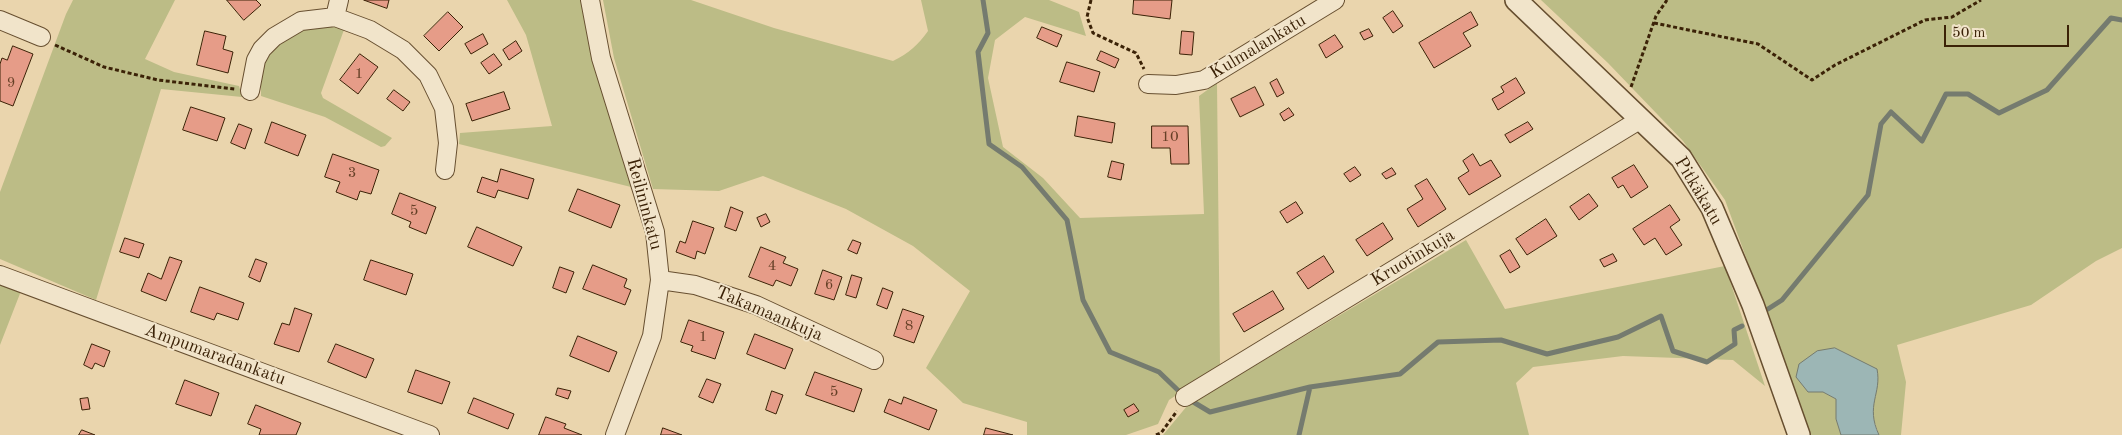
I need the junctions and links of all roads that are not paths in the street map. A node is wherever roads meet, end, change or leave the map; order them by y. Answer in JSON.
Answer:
{"nodes":[{"id":1,"x":339,"y":0,"type":"edge"},
{"id":2,"x":590,"y":0,"type":"edge"},
{"id":3,"x":1334,"y":0,"type":"edge"},
{"id":4,"x":1516,"y":0,"type":"edge"},
{"id":5,"x":335,"y":17,"type":"junction"},
{"id":6,"x":0,"y":20,"type":"edge"},
{"id":7,"x":41,"y":37,"type":"road end"},
{"id":8,"x":1148,"y":84,"type":"road end"},
{"id":9,"x":250,"y":90,"type":"road end"},
{"id":10,"x":1641,"y":119,"type":"junction"},
{"id":11,"x":445,"y":170,"type":"dead end"},
{"id":12,"x":0,"y":275,"type":"edge"},
{"id":13,"x":660,"y":280,"type":"junction"},
{"id":14,"x":874,"y":360,"type":"dead end"},
{"id":15,"x":1185,"y":397,"type":"road end"},
{"id":16,"x":430,"y":435,"type":"edge"},
{"id":17,"x":615,"y":435,"type":"edge"},
{"id":18,"x":1799,"y":435,"type":"edge"}],
"edges":[{"from":1,"to":5,"type":"street"},
{"from":2,"to":13,"type":"street","name":"Reilininkatu"},
{"from":3,"to":8,"type":"street","name":"Kulmalankatu"},
{"from":4,"to":10,"type":"street","name":"Pitkäkatu"},
{"from":5,"to":9,"type":"street"},
{"from":5,"to":11,"type":"street"},
{"from":6,"to":7,"type":"street"},
{"from":10,"to":15,"type":"street","name":"Kruotinkuja"},
{"from":10,"to":18,"type":"street","name":"Pitkäkatu"},
{"from":12,"to":16,"type":"street","name":"Ampumaradankatu"},
{"from":13,"to":14,"type":"street","name":"Takamaankuja"},
{"from":13,"to":17,"type":"street","name":"Reilininkatu"}]}
